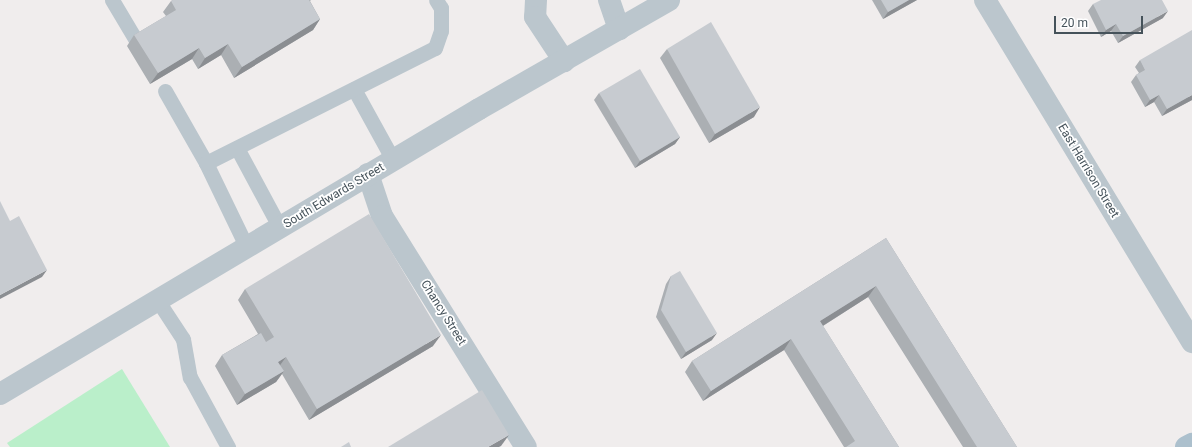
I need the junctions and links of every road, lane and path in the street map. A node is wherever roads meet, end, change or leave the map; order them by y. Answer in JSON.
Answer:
{"nodes":[{"id":1,"x":112,"y":0,"type":"edge"},
{"id":2,"x":436,"y":0,"type":"edge"},
{"id":3,"x":536,"y":0,"type":"edge"},
{"id":4,"x":609,"y":0,"type":"edge"},
{"id":5,"x":669,"y":0,"type":"edge"},
{"id":6,"x":985,"y":0,"type":"edge"},
{"id":7,"x":619,"y":29,"type":"junction"},
{"id":8,"x":140,"y":47,"type":"edge"},
{"id":9,"x":564,"y":61,"type":"junction"},
{"id":10,"x":354,"y":89,"type":"junction"},
{"id":11,"x":165,"y":90,"type":"edge"},
{"id":12,"x":237,"y":148,"type":"junction"},
{"id":13,"x":393,"y":160,"type":"junction"},
{"id":14,"x":206,"y":163,"type":"junction"},
{"id":15,"x":368,"y":174,"type":"junction"},
{"id":16,"x":280,"y":228,"type":"junction"},
{"id":17,"x":247,"y":248,"type":"junction"},
{"id":18,"x":158,"y":301,"type":"junction"},
{"id":19,"x":1192,"y":342,"type":"edge"},
{"id":20,"x":0,"y":394,"type":"edge"},
{"id":21,"x":1192,"y":444,"type":"edge"},
{"id":22,"x":228,"y":447,"type":"edge"},
{"id":23,"x":526,"y":447,"type":"edge"},
{"id":24,"x":1186,"y":447,"type":"edge"}],
"edges":[{"from":1,"to":8,"type":"lane"},
{"from":2,"to":10,"type":"lane"},
{"from":3,"to":9,"type":"street"},
{"from":4,"to":7,"type":"street"},
{"from":5,"to":7,"type":"street","name":"South Edwards Street"},
{"from":6,"to":19,"type":"street","name":"East Harrison Street"},
{"from":7,"to":9,"type":"street","name":"South Edwards Street"},
{"from":9,"to":13,"type":"street","name":"South Edwards Street"},
{"from":10,"to":12,"type":"lane"},
{"from":10,"to":13,"type":"lane"},
{"from":11,"to":14,"type":"lane"},
{"from":12,"to":14,"type":"lane"},
{"from":12,"to":16,"type":"lane"},
{"from":13,"to":15,"type":"street","name":"South Edwards Street"},
{"from":14,"to":17,"type":"lane"},
{"from":15,"to":16,"type":"street","name":"South Edwards Street"},
{"from":15,"to":23,"type":"street","name":"Chancy Street"},
{"from":16,"to":17,"type":"street","name":"South Edwards Street"},
{"from":17,"to":18,"type":"street","name":"South Edwards Street"},
{"from":18,"to":20,"type":"street","name":"South Edwards Street"},
{"from":18,"to":22,"type":"lane"},
{"from":21,"to":24,"type":"main road"}]}
